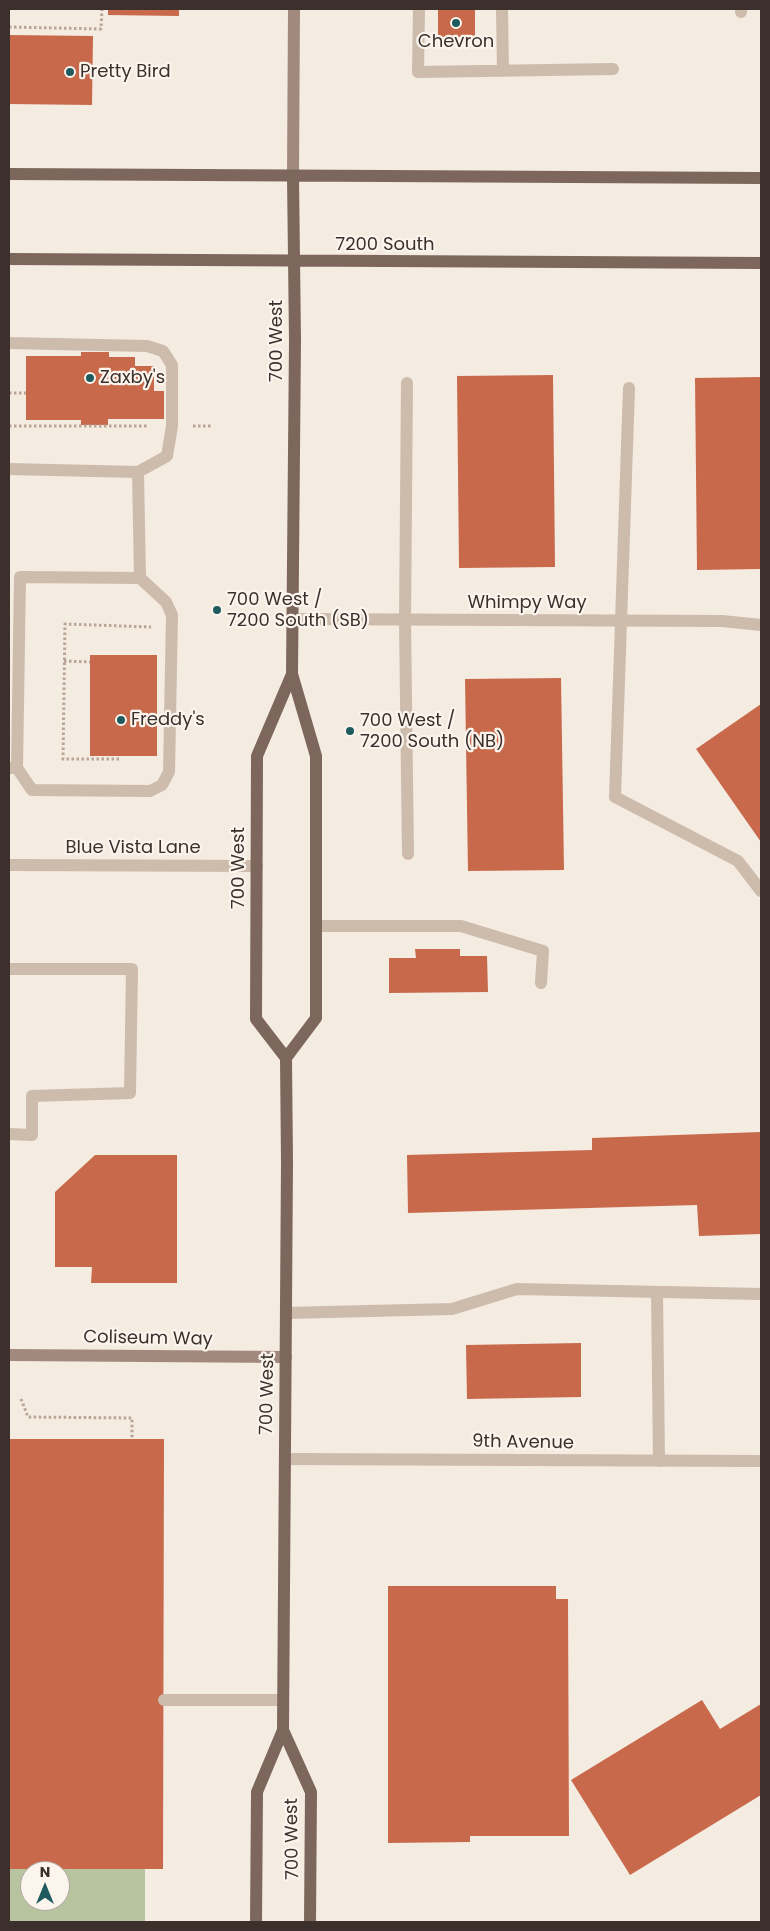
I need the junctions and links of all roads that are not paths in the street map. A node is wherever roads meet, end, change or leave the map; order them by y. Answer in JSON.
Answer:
{"nodes":[{"id":1,"x":294,"y":9,"type":"edge"},
{"id":2,"x":419,"y":9,"type":"edge"},
{"id":3,"x":502,"y":9,"type":"edge"},
{"id":4,"x":613,"y":69,"type":"dead end"},
{"id":5,"x":502,"y":70,"type":"junction"},
{"id":6,"x":9,"y":174,"type":"edge"},
{"id":7,"x":293,"y":176,"type":"junction"},
{"id":8,"x":761,"y":178,"type":"edge"},
{"id":9,"x":9,"y":259,"type":"edge"},
{"id":10,"x":294,"y":261,"type":"junction"},
{"id":11,"x":761,"y":263,"type":"edge"},
{"id":12,"x":9,"y":343,"type":"edge"},
{"id":13,"x":407,"y":383,"type":"dead end"},
{"id":14,"x":629,"y":388,"type":"dead end"},
{"id":15,"x":9,"y":469,"type":"edge"},
{"id":16,"x":138,"y":472,"type":"junction"},
{"id":17,"x":14,"y":577,"type":"edge"},
{"id":18,"x":140,"y":578,"type":"junction"},
{"id":19,"x":292,"y":619,"type":"junction"},
{"id":20,"x":405,"y":620,"type":"junction"},
{"id":21,"x":622,"y":620,"type":"junction"},
{"id":22,"x":761,"y":625,"type":"edge"},
{"id":23,"x":292,"y":674,"type":"junction"},
{"id":24,"x":13,"y":768,"type":"edge"},
{"id":25,"x":408,"y":854,"type":"dead end"},
{"id":26,"x":9,"y":865,"type":"edge"},
{"id":27,"x":257,"y":866,"type":"junction"},
{"id":28,"x":761,"y":891,"type":"edge"},
{"id":29,"x":316,"y":926,"type":"junction"},
{"id":30,"x":9,"y":969,"type":"edge"},
{"id":31,"x":541,"y":983,"type":"dead end"},
{"id":32,"x":286,"y":1058,"type":"junction"},
{"id":33,"x":9,"y":1134,"type":"edge"},
{"id":34,"x":657,"y":1292,"type":"junction"},
{"id":35,"x":761,"y":1294,"type":"edge"},
{"id":36,"x":286,"y":1313,"type":"junction"},
{"id":37,"x":9,"y":1355,"type":"edge"},
{"id":38,"x":286,"y":1357,"type":"junction"},
{"id":39,"x":285,"y":1459,"type":"junction"},
{"id":40,"x":659,"y":1461,"type":"junction"},
{"id":41,"x":761,"y":1461,"type":"edge"},
{"id":42,"x":164,"y":1700,"type":"dead end"},
{"id":43,"x":283,"y":1700,"type":"junction"},
{"id":44,"x":283,"y":1730,"type":"junction"},
{"id":45,"x":256,"y":1922,"type":"edge"},
{"id":46,"x":310,"y":1922,"type":"edge"}],
"edges":[{"from":1,"to":7,"type":"street","name":"700 West"},
{"from":2,"to":5,"type":"street"},
{"from":3,"to":5,"type":"street"},
{"from":4,"to":5,"type":"street"},
{"from":6,"to":7,"type":"main road"},
{"from":7,"to":8,"type":"main road"},
{"from":7,"to":10,"type":"main road","name":"700 West"},
{"from":9,"to":10,"type":"main road","name":"7200 South"},
{"from":10,"to":11,"type":"main road","name":"7200 South"},
{"from":10,"to":19,"type":"main road","name":"700 West"},
{"from":12,"to":16,"type":"street"},
{"from":13,"to":20,"type":"street"},
{"from":14,"to":21,"type":"street"},
{"from":15,"to":16,"type":"street"},
{"from":16,"to":18,"type":"street"},
{"from":17,"to":18,"type":"street"},
{"from":17,"to":24,"type":"street"},
{"from":18,"to":24,"type":"street"},
{"from":19,"to":20,"type":"street","name":"Whimpy Way"},
{"from":19,"to":23,"type":"main road","name":"700 West"},
{"from":20,"to":21,"type":"street","name":"Whimpy Way"},
{"from":20,"to":25,"type":"street"},
{"from":21,"to":22,"type":"street","name":"Whimpy Way"},
{"from":21,"to":28,"type":"street"},
{"from":23,"to":27,"type":"main road","name":"700 West"},
{"from":23,"to":29,"type":"main road","name":"700 West"},
{"from":26,"to":27,"type":"street","name":"Blue Vista Lane"},
{"from":27,"to":32,"type":"main road","name":"700 West"},
{"from":29,"to":31,"type":"street"},
{"from":29,"to":32,"type":"main road","name":"700 West"},
{"from":30,"to":33,"type":"street"},
{"from":32,"to":36,"type":"main road","name":"700 West"},
{"from":34,"to":35,"type":"street"},
{"from":34,"to":36,"type":"street"},
{"from":34,"to":40,"type":"street"},
{"from":36,"to":38,"type":"main road","name":"700 West"},
{"from":37,"to":38,"type":"street","name":"Coliseum Way"},
{"from":38,"to":39,"type":"main road","name":"700 West"},
{"from":39,"to":40,"type":"street","name":"9th Avenue"},
{"from":39,"to":43,"type":"main road","name":"700 West"},
{"from":40,"to":41,"type":"street","name":"9th Avenue"},
{"from":42,"to":43,"type":"street"},
{"from":43,"to":44,"type":"main road","name":"700 West"},
{"from":44,"to":45,"type":"main road","name":"700 West"},
{"from":44,"to":46,"type":"main road","name":"700 West"}]}
